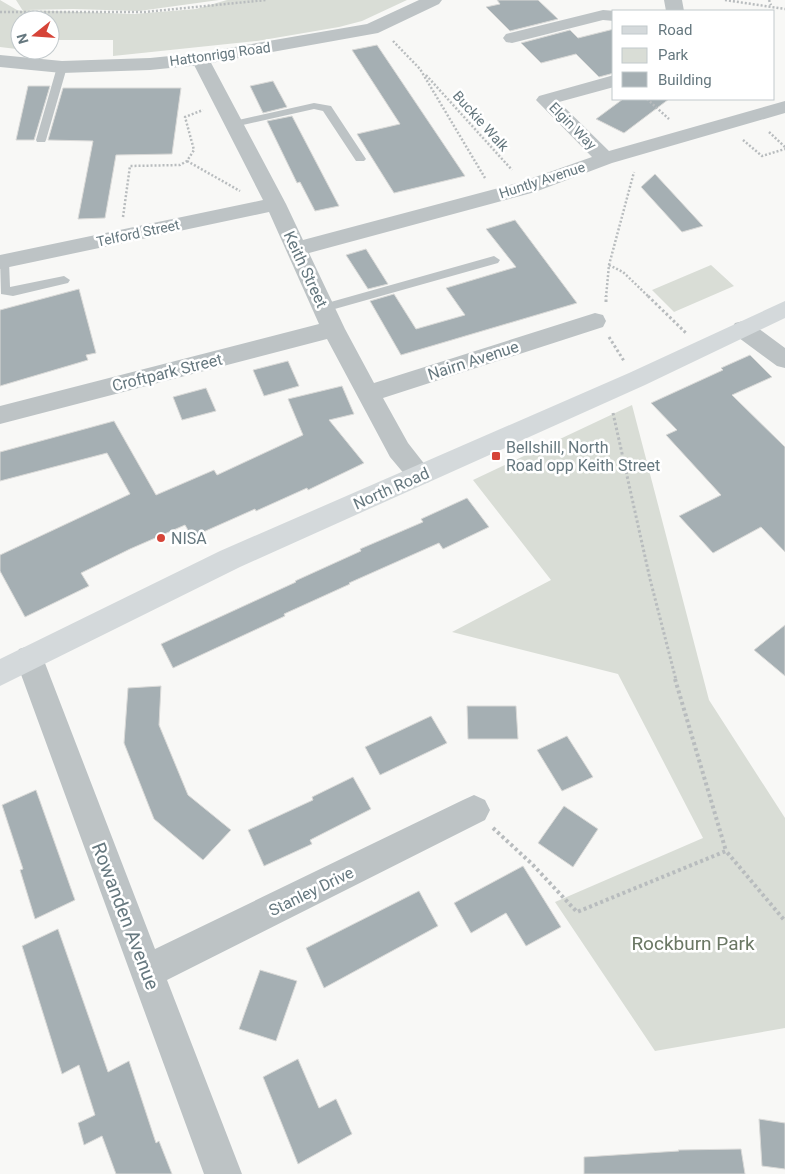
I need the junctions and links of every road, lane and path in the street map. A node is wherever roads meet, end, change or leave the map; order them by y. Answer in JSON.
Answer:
{"nodes":[{"id":1,"x":266,"y":0,"type":"edge"},
{"id":2,"x":433,"y":0,"type":"edge"},
{"id":3,"x":725,"y":0,"type":"edge"},
{"id":4,"x":769,"y":0,"type":"edge"},
{"id":5,"x":771,"y":5,"type":"junction"},
{"id":6,"x":785,"y":9,"type":"edge"},
{"id":7,"x":0,"y":12,"type":"edge"},
{"id":8,"x":612,"y":16,"type":"edge"},
{"id":9,"x":378,"y":27,"type":"junction"},
{"id":10,"x":512,"y":38,"type":"dead end"},
{"id":11,"x":200,"y":59,"type":"junction"},
{"id":12,"x":0,"y":61,"type":"edge"},
{"id":13,"x":62,"y":67,"type":"junction"},
{"id":14,"x":420,"y":69,"type":"junction"},
{"id":15,"x":612,"y":82,"type":"edge"},
{"id":16,"x":648,"y":100,"type":"edge"},
{"id":17,"x":223,"y":103,"type":"junction"},
{"id":18,"x":785,"y":107,"type":"edge"},
{"id":19,"x":234,"y":124,"type":"junction"},
{"id":20,"x":727,"y":124,"type":"junction"},
{"id":21,"x":686,"y":136,"type":"junction"},
{"id":22,"x":41,"y":140,"type":"dead end"},
{"id":23,"x":785,"y":149,"type":"edge"},
{"id":24,"x":627,"y":154,"type":"junction"},
{"id":25,"x":360,"y":159,"type":"dead end"},
{"id":26,"x":605,"y":159,"type":"junction"},
{"id":27,"x":187,"y":161,"type":"junction"},
{"id":28,"x":528,"y":187,"type":"junction"},
{"id":29,"x":496,"y":196,"type":"junction"},
{"id":30,"x":267,"y":206,"type":"junction"},
{"id":31,"x":120,"y":237,"type":"junction"},
{"id":32,"x":298,"y":249,"type":"junction"},
{"id":33,"x":494,"y":260,"type":"dead end"},
{"id":34,"x":1,"y":262,"type":"edge"},
{"id":35,"x":609,"y":265,"type":"junction"},
{"id":36,"x":64,"y":280,"type":"dead end"},
{"id":37,"x":324,"y":308,"type":"junction"},
{"id":38,"x":785,"y":309,"type":"edge"},
{"id":39,"x":591,"y":325,"type":"junction"},
{"id":40,"x":743,"y":328,"type":"junction"},
{"id":41,"x":333,"y":329,"type":"junction"},
{"id":42,"x":701,"y":347,"type":"junction"},
{"id":43,"x":785,"y":360,"type":"edge"},
{"id":44,"x":637,"y":379,"type":"junction"},
{"id":45,"x":608,"y":391,"type":"junction"},
{"id":46,"x":368,"y":394,"type":"junction"},
{"id":47,"x":0,"y":415,"type":"edge"},
{"id":48,"x":420,"y":475,"type":"junction"},
{"id":49,"x":29,"y":658,"type":"junction"},
{"id":50,"x":0,"y":673,"type":"edge"},
{"id":51,"x":473,"y":810,"type":"joint"},
{"id":52,"x":726,"y":851,"type":"junction"},
{"id":53,"x":785,"y":921,"type":"edge"},
{"id":54,"x":148,"y":972,"type":"junction"},
{"id":55,"x":223,"y":1174,"type":"edge"}],
"edges":[{"from":1,"to":7,"type":"path"},
{"from":2,"to":9,"type":"street","name":"Hattonrigg Road"},
{"from":3,"to":5,"type":"path"},
{"from":4,"to":5,"type":"path"},
{"from":5,"to":6,"type":"path"},
{"from":8,"to":10,"type":"street"},
{"from":9,"to":11,"type":"street","name":"Hattonrigg Road"},
{"from":9,"to":14,"type":"path","name":"Buckie Walk"},
{"from":11,"to":13,"type":"street","name":"Hattonrigg Road"},
{"from":11,"to":17,"type":"street","name":"Keith Street"},
{"from":12,"to":13,"type":"street","name":"Hattonrigg Road"},
{"from":13,"to":22,"type":"lane"},
{"from":14,"to":28,"type":"path","name":"Buckie Walk"},
{"from":14,"to":29,"type":"path","name":"Buckie Walk"},
{"from":15,"to":26,"type":"street","name":"Elgin Way"},
{"from":16,"to":21,"type":"path"},
{"from":17,"to":19,"type":"street","name":"Keith Street"},
{"from":17,"to":27,"type":"path"},
{"from":18,"to":20,"type":"street","name":"Huntly Avenue"},
{"from":19,"to":25,"type":"lane"},
{"from":19,"to":30,"type":"street","name":"Keith Street"},
{"from":20,"to":21,"type":"street","name":"Huntly Avenue"},
{"from":20,"to":23,"type":"path"},
{"from":21,"to":24,"type":"street","name":"Huntly Avenue"},
{"from":24,"to":26,"type":"street","name":"Huntly Avenue"},
{"from":24,"to":35,"type":"path"},
{"from":26,"to":28,"type":"street","name":"Huntly Avenue"},
{"from":27,"to":30,"type":"path"},
{"from":27,"to":31,"type":"path"},
{"from":28,"to":29,"type":"street","name":"Huntly Avenue"},
{"from":29,"to":32,"type":"street","name":"Huntly Avenue"},
{"from":30,"to":31,"type":"street","name":"Telford Street"},
{"from":30,"to":32,"type":"street","name":"Keith Street"},
{"from":31,"to":34,"type":"street","name":"Telford Street"},
{"from":32,"to":37,"type":"street","name":"Keith Street"},
{"from":33,"to":37,"type":"lane"},
{"from":34,"to":36,"type":"lane"},
{"from":35,"to":39,"type":"path"},
{"from":35,"to":42,"type":"path"},
{"from":37,"to":41,"type":"street","name":"Keith Street"},
{"from":38,"to":40,"type":"main road","name":"North Road"},
{"from":39,"to":44,"type":"path"},
{"from":39,"to":46,"type":"street","name":"Nairn Avenue"},
{"from":40,"to":42,"type":"main road","name":"North Road"},
{"from":40,"to":43,"type":"street"},
{"from":41,"to":46,"type":"street","name":"Keith Street"},
{"from":41,"to":47,"type":"street","name":"Croftpark Street"},
{"from":42,"to":44,"type":"main road","name":"North Road"},
{"from":44,"to":45,"type":"main road","name":"North Road"},
{"from":45,"to":48,"type":"main road","name":"North Road"},
{"from":45,"to":52,"type":"path"},
{"from":46,"to":48,"type":"street","name":"Keith Street"},
{"from":48,"to":49,"type":"main road","name":"North Road"},
{"from":49,"to":50,"type":"main road","name":"North Road"},
{"from":49,"to":54,"type":"street","name":"Rowanden Avenue"},
{"from":51,"to":52,"type":"path"},
{"from":51,"to":54,"type":"street","name":"Stanley Drive"},
{"from":52,"to":53,"type":"path"},
{"from":54,"to":55,"type":"street","name":"Rowanden Avenue"}]}
